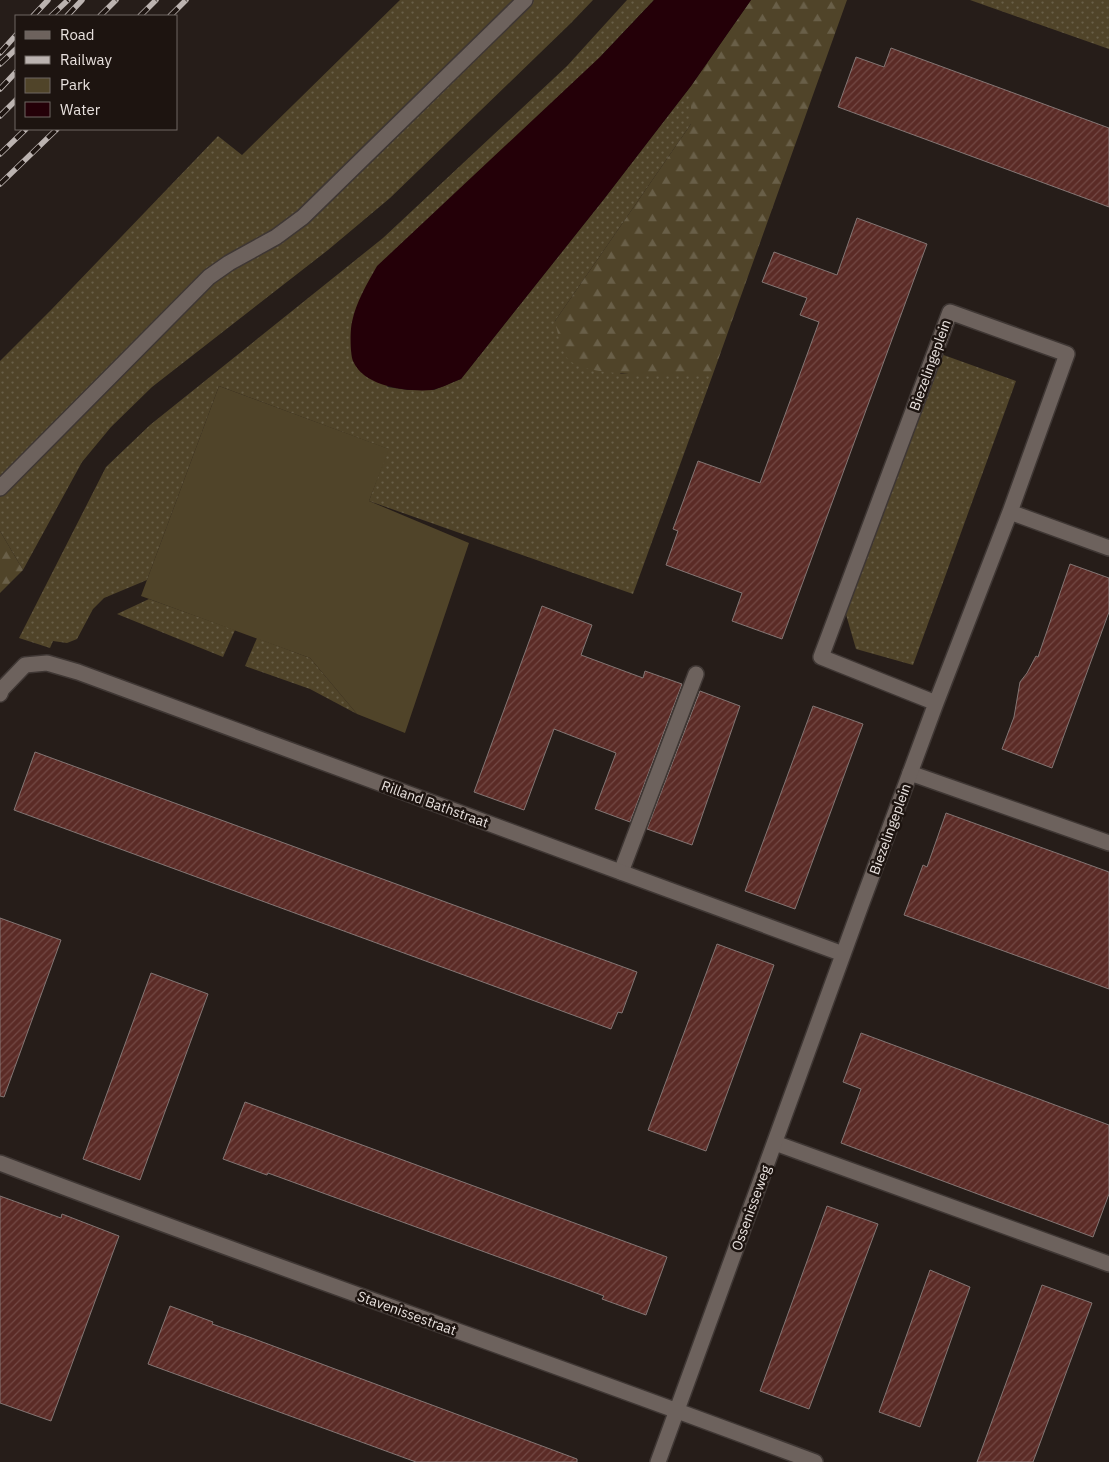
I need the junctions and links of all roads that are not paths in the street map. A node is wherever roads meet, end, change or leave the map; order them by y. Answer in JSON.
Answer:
{"nodes":[{"id":1,"x":525,"y":0,"type":"edge"},
{"id":2,"x":0,"y":488,"type":"edge"},
{"id":3,"x":1010,"y":512,"type":"junction"},
{"id":4,"x":1109,"y":548,"type":"edge"},
{"id":5,"x":696,"y":674,"type":"dead end"},
{"id":6,"x":0,"y":694,"type":"edge"},
{"id":7,"x":936,"y":703,"type":"junction"},
{"id":8,"x":910,"y":773,"type":"junction"},
{"id":9,"x":1109,"y":844,"type":"edge"},
{"id":10,"x":621,"y":872,"type":"junction"},
{"id":11,"x":843,"y":954,"type":"junction"},
{"id":12,"x":775,"y":1143,"type":"junction"},
{"id":13,"x":0,"y":1163,"type":"edge"},
{"id":14,"x":1109,"y":1264,"type":"edge"},
{"id":15,"x":677,"y":1410,"type":"junction"},
{"id":16,"x":658,"y":1462,"type":"edge"},
{"id":17,"x":815,"y":1462,"type":"edge"}],
"edges":[{"from":1,"to":2,"type":"street"},
{"from":3,"to":4,"type":"street"},
{"from":3,"to":7,"type":"street","name":"Biezelingeplein"},
{"from":3,"to":7,"type":"street","name":"Biezelingeplein"},
{"from":5,"to":10,"type":"street"},
{"from":6,"to":10,"type":"street","name":"Rilland Bathstraat"},
{"from":7,"to":8,"type":"street","name":"Biezelingeplein"},
{"from":8,"to":9,"type":"street"},
{"from":8,"to":11,"type":"street","name":"Biezelingeplein"},
{"from":10,"to":11,"type":"street","name":"Rilland Bathstraat"},
{"from":11,"to":12,"type":"street","name":"Ossenisseweg"},
{"from":12,"to":14,"type":"street"},
{"from":12,"to":15,"type":"street","name":"Ossenisseweg"},
{"from":13,"to":15,"type":"street","name":"Stavenissestraat"},
{"from":15,"to":16,"type":"street","name":"Ossenisseweg"},
{"from":15,"to":17,"type":"street","name":"Stavenissestraat"}]}
